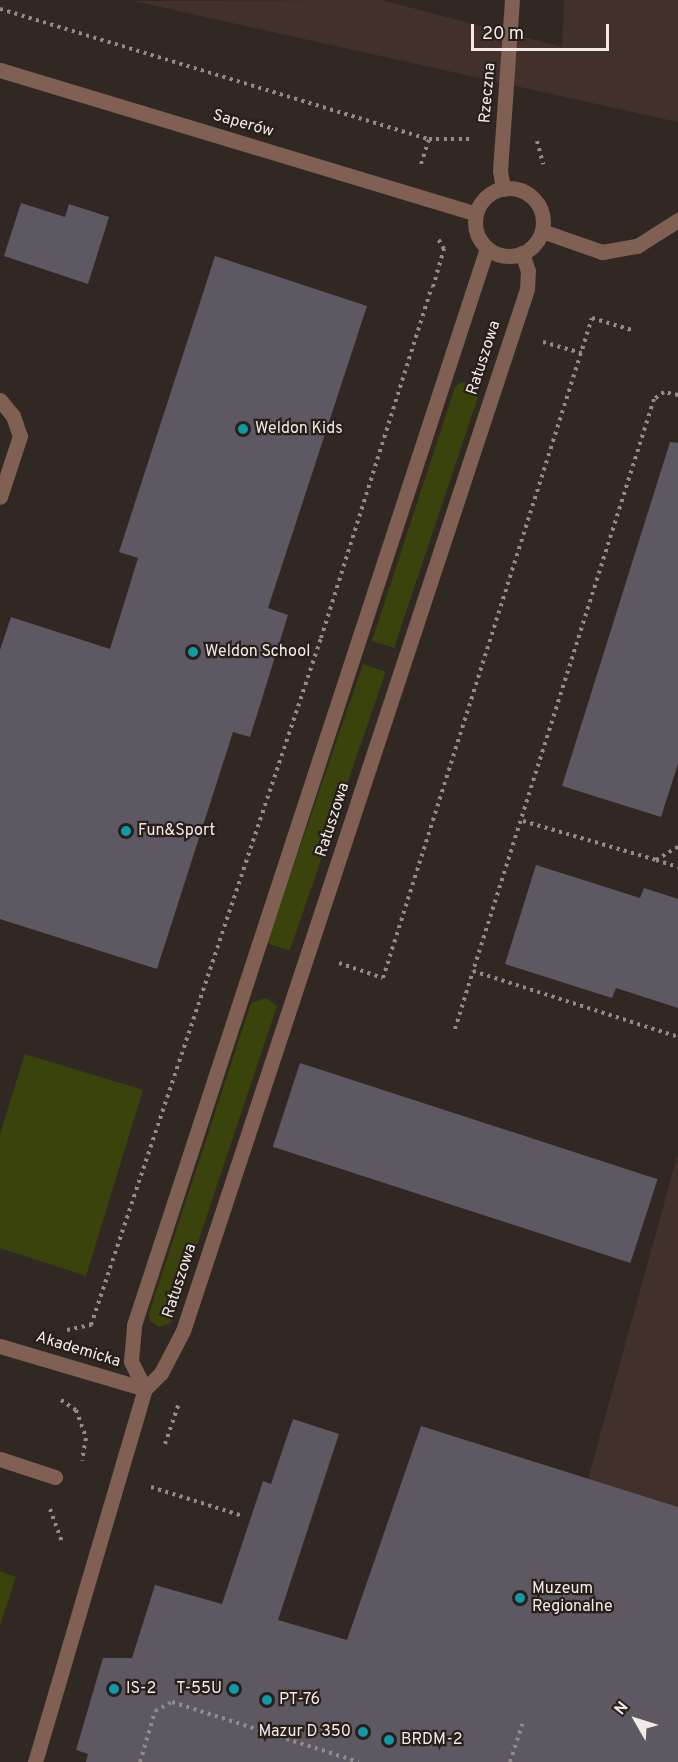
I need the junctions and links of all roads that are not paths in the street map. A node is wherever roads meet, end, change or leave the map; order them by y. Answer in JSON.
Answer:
{"nodes":[{"id":1,"x":512,"y":0,"type":"edge"},
{"id":2,"x":0,"y":70,"type":"edge"},
{"id":3,"x":503,"y":189,"type":"junction"},
{"id":4,"x":476,"y":214,"type":"junction"},
{"id":5,"x":678,"y":220,"type":"edge"},
{"id":6,"x":542,"y":231,"type":"junction"},
{"id":7,"x":487,"y":248,"type":"junction"},
{"id":8,"x":522,"y":253,"type":"junction"},
{"id":9,"x":0,"y":400,"type":"edge"},
{"id":10,"x":0,"y":497,"type":"edge"},
{"id":11,"x":0,"y":1346,"type":"edge"},
{"id":12,"x":145,"y":1389,"type":"junction"},
{"id":13,"x":0,"y":1459,"type":"edge"},
{"id":14,"x":55,"y":1477,"type":"dead end"},
{"id":15,"x":34,"y":1762,"type":"edge"}],
"edges":[{"from":1,"to":3,"type":"street","name":"Rzeczna"},
{"from":2,"to":4,"type":"street","name":"Saperów"},
{"from":3,"to":4,"type":"street"},
{"from":3,"to":6,"type":"street"},
{"from":4,"to":7,"type":"street"},
{"from":5,"to":6,"type":"street"},
{"from":6,"to":8,"type":"street"},
{"from":7,"to":8,"type":"street"},
{"from":7,"to":12,"type":"street","name":"Ratuszowa"},
{"from":8,"to":12,"type":"street","name":"Ratuszowa"},
{"from":9,"to":10,"type":"street"},
{"from":11,"to":12,"type":"street","name":"Akademicka"},
{"from":12,"to":15,"type":"street","name":"Ratuszowa"},
{"from":13,"to":14,"type":"street"}]}
